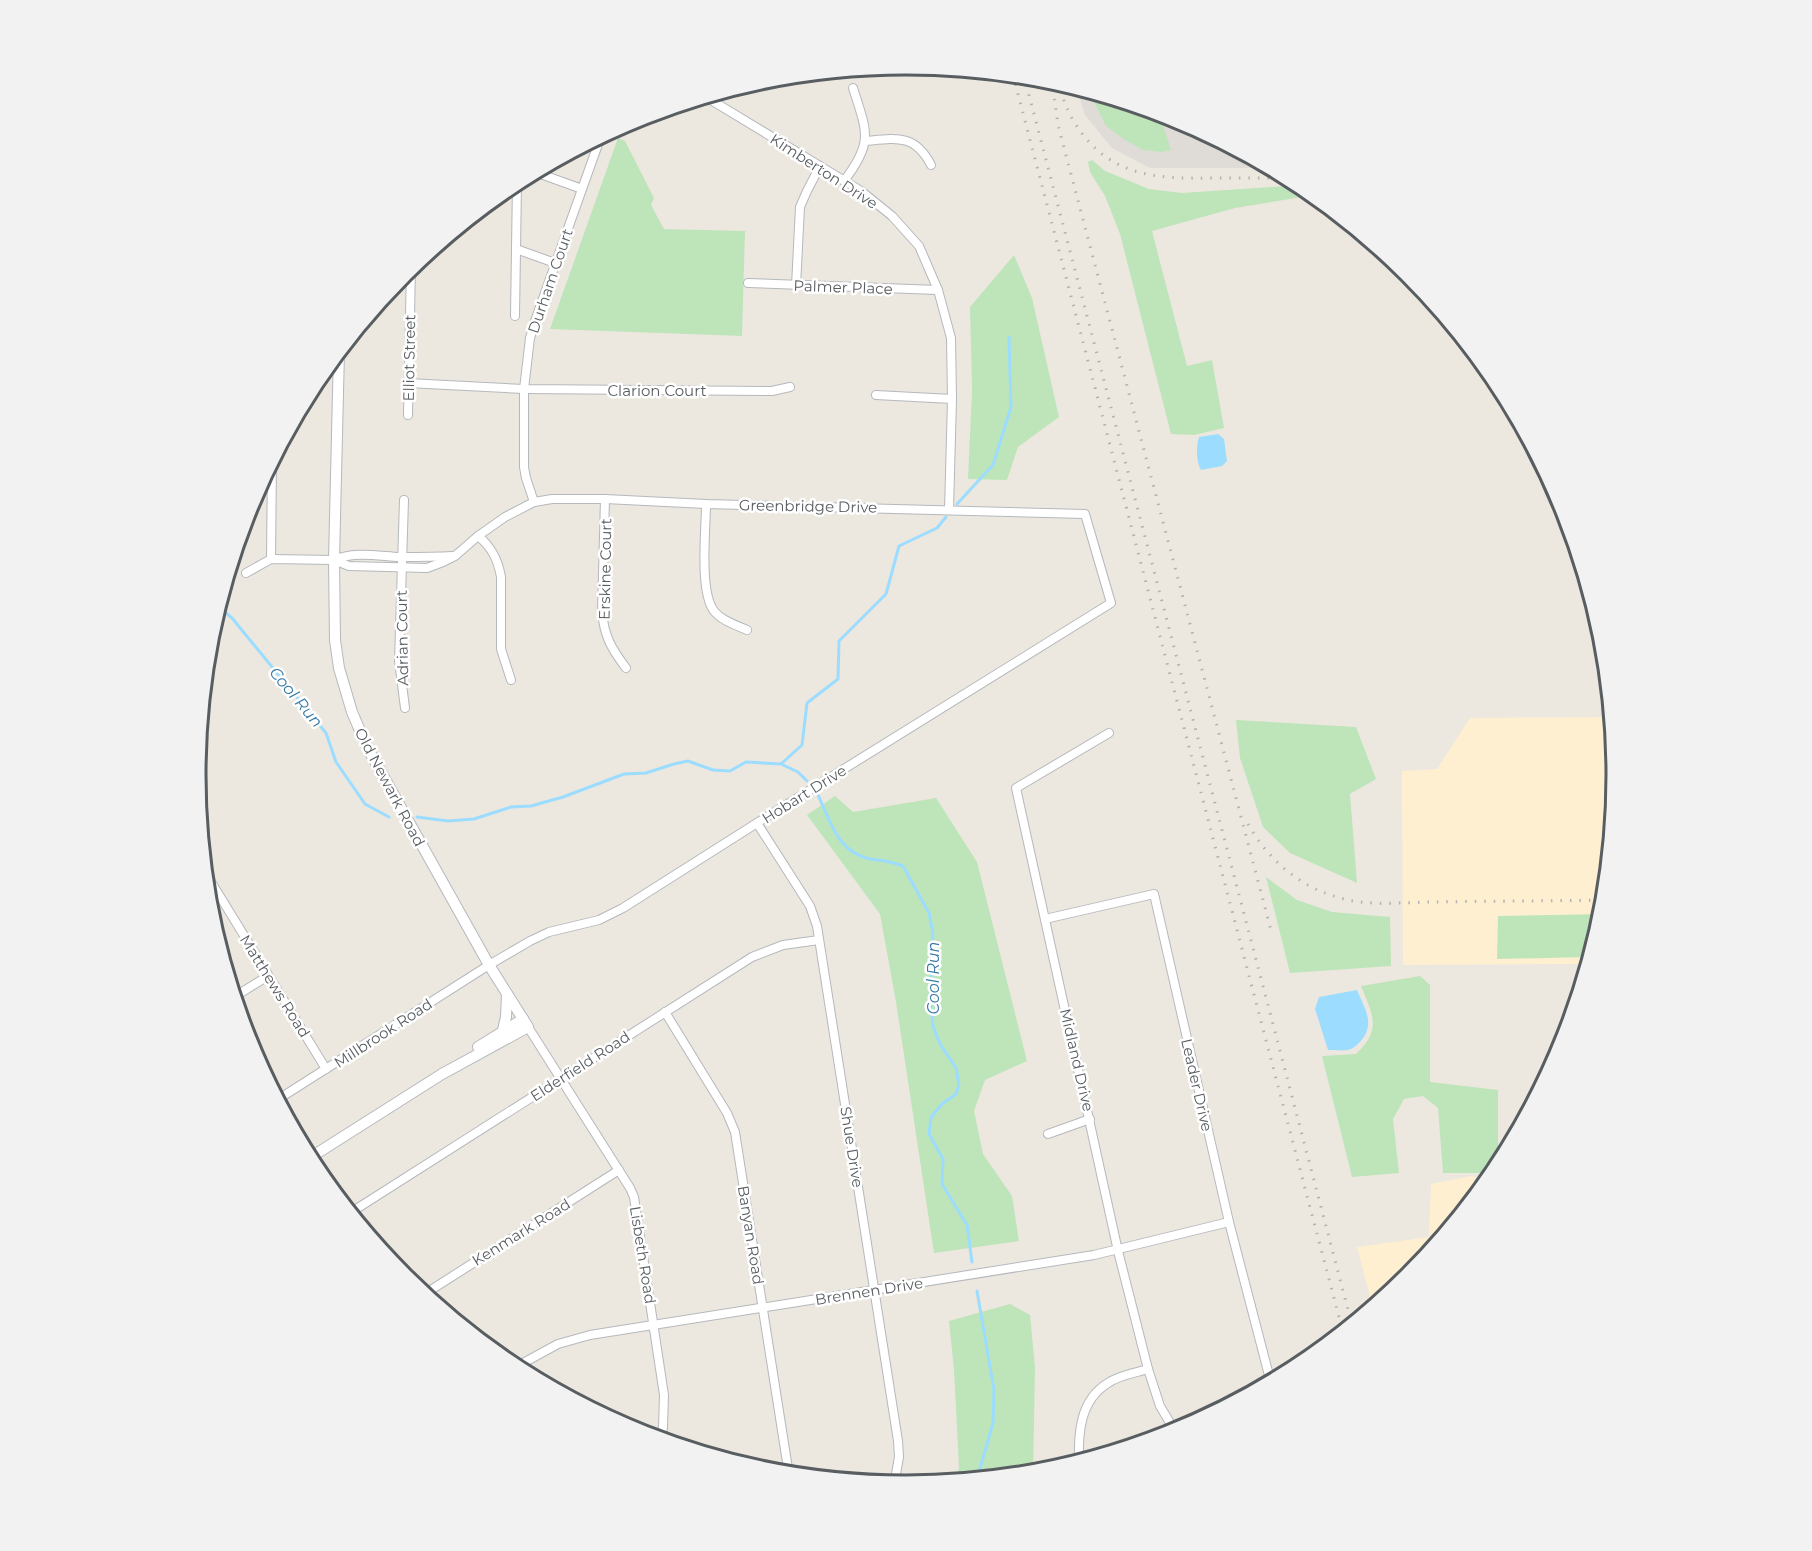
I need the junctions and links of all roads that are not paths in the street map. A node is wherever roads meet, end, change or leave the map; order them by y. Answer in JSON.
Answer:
{"nodes":[{"id":1,"x":853,"y":88,"type":"dead end"},
{"id":2,"x":714,"y":102,"type":"edge"},
{"id":3,"x":866,"y":141,"type":"junction"},
{"id":4,"x":597,"y":146,"type":"edge"},
{"id":5,"x":931,"y":165,"type":"dead end"},
{"id":6,"x":820,"y":166,"type":"junction"},
{"id":7,"x":545,"y":176,"type":"edge"},
{"id":8,"x":844,"y":181,"type":"junction"},
{"id":9,"x":582,"y":189,"type":"junction"},
{"id":10,"x":518,"y":193,"type":"edge"},
{"id":11,"x":516,"y":249,"type":"junction"},
{"id":12,"x":555,"y":263,"type":"junction"},
{"id":13,"x":411,"y":280,"type":"edge"},
{"id":14,"x":748,"y":283,"type":"dead end"},
{"id":15,"x":796,"y":286,"type":"junction"},
{"id":16,"x":938,"y":290,"type":"junction"},
{"id":17,"x":515,"y":315,"type":"dead end"},
{"id":18,"x":339,"y":365,"type":"edge"},
{"id":19,"x":408,"y":383,"type":"junction"},
{"id":20,"x":790,"y":387,"type":"dead end"},
{"id":21,"x":524,"y":390,"type":"junction"},
{"id":22,"x":876,"y":395,"type":"dead end"},
{"id":23,"x":952,"y":399,"type":"junction"},
{"id":24,"x":408,"y":415,"type":"dead end"},
{"id":25,"x":272,"y":479,"type":"edge"},
{"id":26,"x":605,"y":499,"type":"junction"},
{"id":27,"x":404,"y":500,"type":"dead end"},
{"id":28,"x":534,"y":502,"type":"junction"},
{"id":29,"x":706,"y":504,"type":"junction"},
{"id":30,"x":949,"y":510,"type":"junction"},
{"id":31,"x":478,"y":536,"type":"junction"},
{"id":32,"x":455,"y":556,"type":"junction"},
{"id":33,"x":401,"y":557,"type":"junction"},
{"id":34,"x":271,"y":559,"type":"junction"},
{"id":35,"x":334,"y":560,"type":"junction"},
{"id":36,"x":401,"y":567,"type":"junction"},
{"id":37,"x":246,"y":573,"type":"dead end"},
{"id":38,"x":1111,"y":603,"type":"joint"},
{"id":39,"x":747,"y":630,"type":"dead end"},
{"id":40,"x":626,"y":668,"type":"dead end"},
{"id":41,"x":511,"y":680,"type":"dead end"},
{"id":42,"x":405,"y":708,"type":"dead end"},
{"id":43,"x":1109,"y":733,"type":"dead end"},
{"id":44,"x":757,"y":823,"type":"junction"},
{"id":45,"x":216,"y":893,"type":"edge"},
{"id":46,"x":1045,"y":919,"type":"junction"},
{"id":47,"x":819,"y":940,"type":"junction"},
{"id":48,"x":489,"y":965,"type":"junction"},
{"id":49,"x":268,"y":976,"type":"junction"},
{"id":50,"x":240,"y":993,"type":"edge"},
{"id":51,"x":507,"y":993,"type":"junction"},
{"id":52,"x":665,"y":1012,"type":"junction"},
{"id":53,"x":525,"y":1023,"type":"junction"},
{"id":54,"x":503,"y":1030,"type":"junction"},
{"id":55,"x":326,"y":1070,"type":"junction"},
{"id":56,"x":442,"y":1074,"type":"junction"},
{"id":57,"x":561,"y":1079,"type":"junction"},
{"id":58,"x":284,"y":1096,"type":"edge"},
{"id":59,"x":1090,"y":1119,"type":"junction"},
{"id":60,"x":1048,"y":1134,"type":"dead end"},
{"id":61,"x":316,"y":1153,"type":"edge"},
{"id":62,"x":619,"y":1170,"type":"junction"},
{"id":63,"x":356,"y":1209,"type":"edge"},
{"id":64,"x":1228,"y":1222,"type":"junction"},
{"id":65,"x":1118,"y":1251,"type":"junction"},
{"id":66,"x":431,"y":1290,"type":"edge"},
{"id":67,"x":874,"y":1290,"type":"junction"},
{"id":68,"x":763,"y":1307,"type":"junction"},
{"id":69,"x":654,"y":1324,"type":"junction"},
{"id":70,"x":524,"y":1362,"type":"edge"},
{"id":71,"x":1148,"y":1369,"type":"junction"},
{"id":72,"x":1269,"y":1374,"type":"edge"},
{"id":73,"x":1171,"y":1424,"type":"edge"},
{"id":74,"x":662,"y":1432,"type":"edge"},
{"id":75,"x":1079,"y":1454,"type":"edge"},
{"id":76,"x":788,"y":1466,"type":"edge"},
{"id":77,"x":896,"y":1476,"type":"edge"}],
"edges":[{"from":1,"to":3,"type":"street"},
{"from":2,"to":6,"type":"street","name":"Kimberton Drive"},
{"from":3,"to":5,"type":"street"},
{"from":3,"to":8,"type":"street"},
{"from":4,"to":9,"type":"street","name":"Durham Court"},
{"from":6,"to":8,"type":"street","name":"Kimberton Drive"},
{"from":6,"to":15,"type":"street"},
{"from":7,"to":9,"type":"street"},
{"from":8,"to":16,"type":"street","name":"Kimberton Drive"},
{"from":9,"to":12,"type":"street","name":"Durham Court"},
{"from":10,"to":11,"type":"street"},
{"from":11,"to":12,"type":"street"},
{"from":11,"to":17,"type":"street"},
{"from":12,"to":21,"type":"street","name":"Durham Court"},
{"from":13,"to":19,"type":"street","name":"Elliot Street"},
{"from":14,"to":15,"type":"street","name":"Palmer Place"},
{"from":15,"to":16,"type":"street","name":"Palmer Place"},
{"from":16,"to":23,"type":"street","name":"Kimberton Drive"},
{"from":18,"to":35,"type":"street","name":"Old Newark Road"},
{"from":19,"to":21,"type":"street","name":"Clarion Court"},
{"from":19,"to":24,"type":"street","name":"Elliot Street"},
{"from":20,"to":21,"type":"street","name":"Clarion Court"},
{"from":21,"to":28,"type":"street","name":"Durham Court"},
{"from":22,"to":23,"type":"street"},
{"from":23,"to":30,"type":"street","name":"Kimberton Drive"},
{"from":25,"to":34,"type":"street"},
{"from":26,"to":28,"type":"street","name":"Greenbridge Drive"},
{"from":26,"to":29,"type":"street","name":"Greenbridge Drive"},
{"from":26,"to":40,"type":"street","name":"Erskine Court"},
{"from":27,"to":33,"type":"street","name":"Adrian Court"},
{"from":28,"to":31,"type":"street","name":"Greenbridge Drive"},
{"from":29,"to":30,"type":"street","name":"Greenbridge Drive"},
{"from":29,"to":39,"type":"street"},
{"from":30,"to":38,"type":"street","name":"Greenbridge Drive"},
{"from":31,"to":32,"type":"street","name":"Greenbridge Drive"},
{"from":31,"to":41,"type":"street"},
{"from":32,"to":33,"type":"street"},
{"from":32,"to":36,"type":"street","name":"Greenbridge Drive"},
{"from":33,"to":35,"type":"street"},
{"from":33,"to":36,"type":"street","name":"Adrian Court"},
{"from":34,"to":35,"type":"street"},
{"from":34,"to":37,"type":"street"},
{"from":35,"to":36,"type":"street","name":"Greenbridge Drive"},
{"from":35,"to":48,"type":"street","name":"Old Newark Road"},
{"from":36,"to":42,"type":"street","name":"Adrian Court"},
{"from":38,"to":44,"type":"street","name":"Hobart Drive"},
{"from":43,"to":46,"type":"street","name":"Midland Drive"},
{"from":44,"to":47,"type":"street","name":"Shue Drive"},
{"from":44,"to":48,"type":"street","name":"Hobart Drive"},
{"from":45,"to":49,"type":"street","name":"Matthews Road"},
{"from":46,"to":59,"type":"street","name":"Midland Drive"},
{"from":46,"to":64,"type":"street","name":"Leader Drive"},
{"from":47,"to":52,"type":"street","name":"Elderfield Road"},
{"from":47,"to":67,"type":"street","name":"Shue Drive"},
{"from":48,"to":51,"type":"street","name":"Old Newark Road"},
{"from":48,"to":55,"type":"street","name":"Millbrook Road"},
{"from":49,"to":50,"type":"street"},
{"from":49,"to":55,"type":"street","name":"Matthews Road"},
{"from":51,"to":53,"type":"street","name":"Old Newark Road"},
{"from":51,"to":54,"type":"street"},
{"from":52,"to":57,"type":"street","name":"Elderfield Road"},
{"from":52,"to":68,"type":"street","name":"Banyan Road"},
{"from":53,"to":54,"type":"street"},
{"from":53,"to":56,"type":"street"},
{"from":53,"to":57,"type":"street","name":"Lisbeth Road"},
{"from":54,"to":56,"type":"street"},
{"from":55,"to":58,"type":"street","name":"Millbrook Road"},
{"from":56,"to":61,"type":"street"},
{"from":57,"to":62,"type":"street","name":"Lisbeth Road"},
{"from":57,"to":63,"type":"street","name":"Elderfield Road"},
{"from":59,"to":60,"type":"street"},
{"from":59,"to":65,"type":"street","name":"Midland Drive"},
{"from":62,"to":66,"type":"street","name":"Kenmark Road"},
{"from":62,"to":69,"type":"street","name":"Lisbeth Road"},
{"from":64,"to":65,"type":"street","name":"Brennen Drive"},
{"from":64,"to":72,"type":"street","name":"Leader Drive"},
{"from":65,"to":67,"type":"street","name":"Brennen Drive"},
{"from":65,"to":71,"type":"street","name":"Midland Drive"},
{"from":67,"to":68,"type":"street","name":"Brennen Drive"},
{"from":67,"to":77,"type":"street","name":"Shue Drive"},
{"from":68,"to":69,"type":"street","name":"Brennen Drive"},
{"from":68,"to":76,"type":"street","name":"Banyan Road"},
{"from":69,"to":70,"type":"street","name":"Brennen Drive"},
{"from":69,"to":74,"type":"street","name":"Lisbeth Road"},
{"from":71,"to":73,"type":"street","name":"Midland Drive"},
{"from":71,"to":75,"type":"street"}]}
